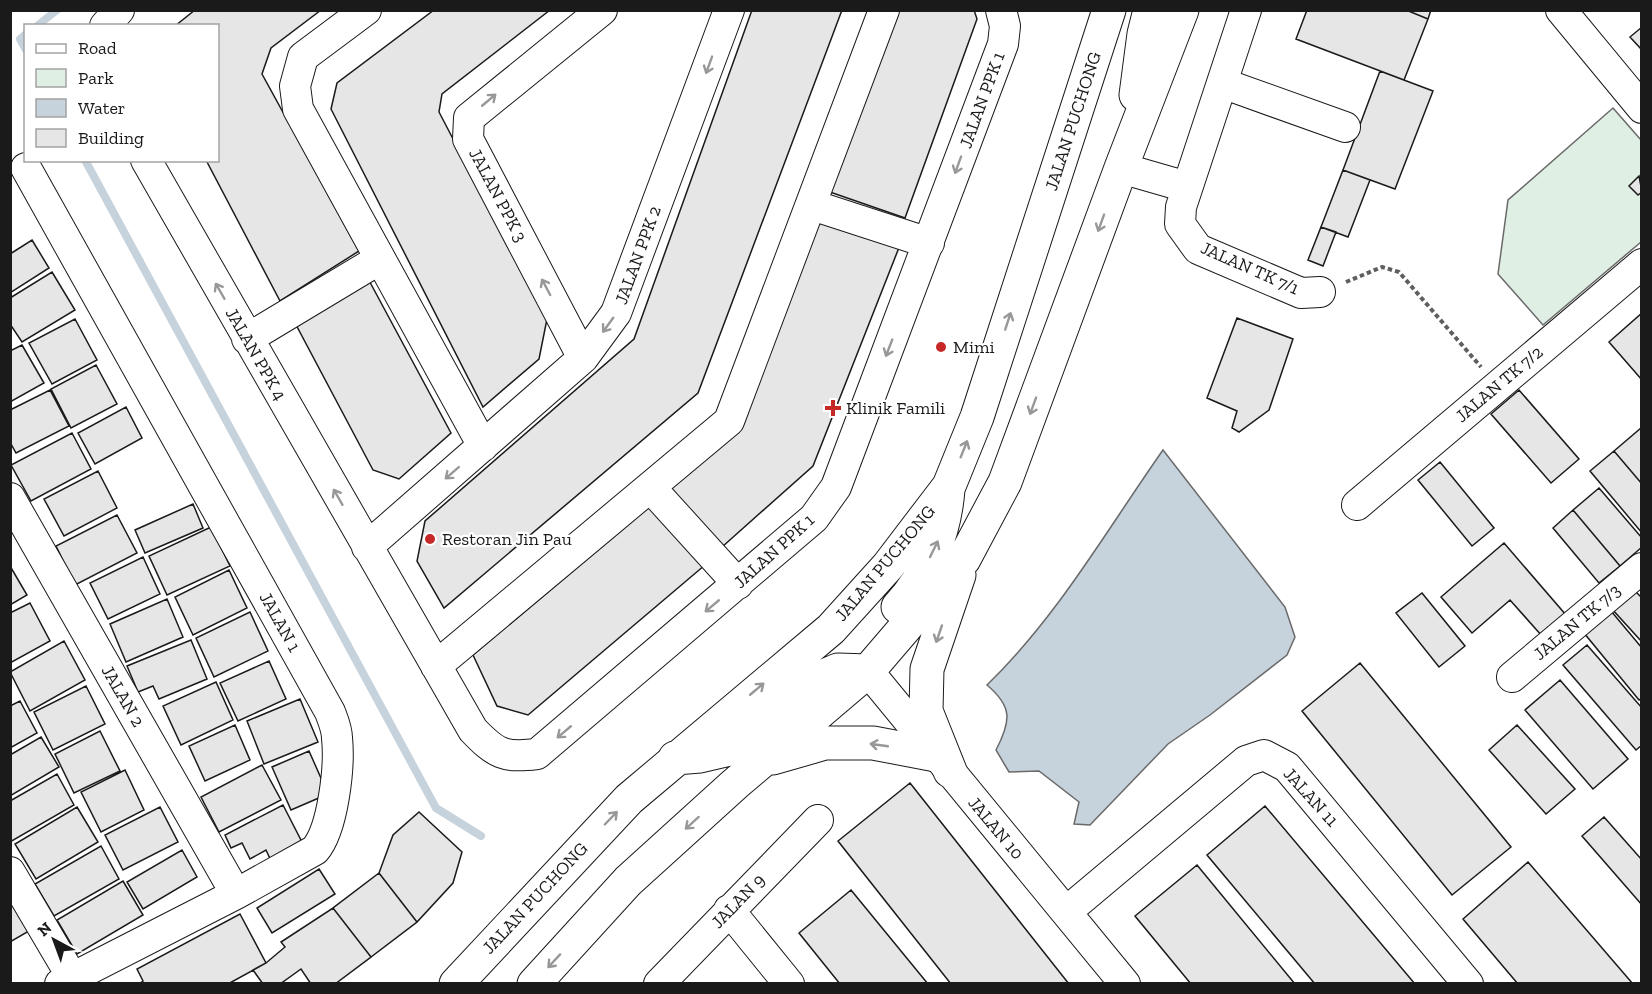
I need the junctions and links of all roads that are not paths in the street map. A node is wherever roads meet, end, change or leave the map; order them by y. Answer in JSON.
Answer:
{"nodes":[{"id":1,"x":119,"y":10,"type":"edge"},
{"id":2,"x":366,"y":10,"type":"edge"},
{"id":3,"x":602,"y":10,"type":"edge"},
{"id":4,"x":729,"y":10,"type":"edge"},
{"id":5,"x":884,"y":10,"type":"edge"},
{"id":6,"x":1001,"y":10,"type":"edge"},
{"id":7,"x":1088,"y":10,"type":"edge"},
{"id":8,"x":1109,"y":10,"type":"edge"},
{"id":9,"x":1150,"y":10,"type":"edge"},
{"id":10,"x":1182,"y":10,"type":"edge"},
{"id":11,"x":1246,"y":10,"type":"edge"},
{"id":12,"x":1561,"y":10,"type":"edge"},
{"id":13,"x":107,"y":24,"type":"edge"},
{"id":14,"x":1222,"y":83,"type":"junction"},
{"id":15,"x":1080,"y":100,"type":"junction"},
{"id":16,"x":1641,"y":108,"type":"edge"},
{"id":17,"x":1345,"y":127,"type":"dead end"},
{"id":18,"x":1126,"y":156,"type":"junction"},
{"id":19,"x":147,"y":162,"type":"edge"},
{"id":20,"x":26,"y":168,"type":"dead end"},
{"id":21,"x":1187,"y":187,"type":"junction"},
{"id":22,"x":812,"y":205,"type":"junction"},
{"id":23,"x":929,"y":243,"type":"junction"},
{"id":24,"x":380,"y":259,"type":"junction"},
{"id":25,"x":1641,"y":264,"type":"edge"},
{"id":26,"x":1320,"y":292,"type":"road end"},
{"id":27,"x":247,"y":339,"type":"junction"},
{"id":28,"x":583,"y":358,"type":"junction"},
{"id":29,"x":483,"y":446,"type":"junction"},
{"id":30,"x":949,"y":486,"type":"junction"},
{"id":31,"x":650,"y":487,"type":"junction"},
{"id":32,"x":10,"y":498,"type":"edge"},
{"id":33,"x":1357,"y":505,"type":"dead end"},
{"id":34,"x":367,"y":547,"type":"junction"},
{"id":35,"x":964,"y":559,"type":"junction"},
{"id":36,"x":1641,"y":568,"type":"edge"},
{"id":37,"x":738,"y":584,"type":"junction"},
{"id":38,"x":436,"y":666,"type":"junction"},
{"id":39,"x":868,"y":671,"type":"junction"},
{"id":40,"x":1512,"y":677,"type":"dead end"},
{"id":41,"x":675,"y":758,"type":"junction"},
{"id":42,"x":943,"y":763,"type":"junction"},
{"id":43,"x":735,"y":784,"type":"junction"},
{"id":44,"x":818,"y":820,"type":"dead end"},
{"id":45,"x":10,"y":872,"type":"edge"},
{"id":46,"x":236,"y":894,"type":"junction"},
{"id":47,"x":729,"y":910,"type":"junction"},
{"id":48,"x":1066,"y":912,"type":"junction"},
{"id":49,"x":70,"y":982,"type":"edge"},
{"id":50,"x":456,"y":984,"type":"edge"},
{"id":51,"x":534,"y":984,"type":"edge"},
{"id":52,"x":659,"y":984,"type":"edge"},
{"id":53,"x":789,"y":984,"type":"edge"},
{"id":54,"x":1125,"y":984,"type":"edge"},
{"id":55,"x":1468,"y":984,"type":"edge"}],
"edges":[{"from":1,"to":13,"type":"street"},
{"from":2,"to":24,"type":"street"},
{"from":28,"to":3,"type":"street","name":"JALAN PPK 3","one_way":true},
{"from":4,"to":28,"type":"street","name":"JALAN PPK 2","one_way":true},
{"from":5,"to":22,"type":"street"},
{"from":6,"to":23,"type":"street","name":"JALAN PPK 1","one_way":true},
{"from":7,"to":15,"type":"main road"},
{"from":8,"to":15,"type":"main road","name":"JALAN PUCHONG"},
{"from":9,"to":18,"type":"main road"},
{"from":10,"to":18,"type":"main road"},
{"from":11,"to":14,"type":"street","name":"JALAN TK 7/1"},
{"from":12,"to":16,"type":"street"},
{"from":14,"to":17,"type":"street"},
{"from":14,"to":21,"type":"street","name":"JALAN TK 7/1"},
{"from":30,"to":15,"type":"main road","name":"JALAN PUCHONG","one_way":true},
{"from":18,"to":21,"type":"street"},
{"from":18,"to":35,"type":"main road","one_way":true},
{"from":27,"to":19,"type":"street","name":"JALAN PPK 4","one_way":true},
{"from":20,"to":46,"type":"street","name":"JALAN 1"},
{"from":21,"to":26,"type":"street","name":"JALAN TK 7/1"},
{"from":22,"to":23,"type":"street"},
{"from":22,"to":31,"type":"street"},
{"from":23,"to":37,"type":"street","name":"JALAN PPK 1","one_way":true},
{"from":24,"to":27,"type":"street"},
{"from":24,"to":29,"type":"street"},
{"from":25,"to":33,"type":"street","name":"JALAN TK 7/2"},
{"from":34,"to":27,"type":"street","name":"JALAN PPK 4","one_way":true},
{"from":28,"to":29,"type":"street","name":"JALAN PPK 2"},
{"from":29,"to":34,"type":"street","name":"JALAN PPK 2","one_way":true},
{"from":39,"to":30,"type":"main road","one_way":true},
{"from":41,"to":30,"type":"main road","name":"JALAN PUCHONG","one_way":true},
{"from":31,"to":37,"type":"street"},
{"from":31,"to":38,"type":"street"},
{"from":32,"to":46,"type":"street","name":"JALAN 2"},
{"from":34,"to":38,"type":"street","name":"JALAN PPK 1"},
{"from":35,"to":39,"type":"main road"},
{"from":35,"to":42,"type":"main road","one_way":true},
{"from":36,"to":40,"type":"street","name":"JALAN TK 7/3"},
{"from":37,"to":38,"type":"street","name":"JALAN PPK 1","one_way":true},
{"from":39,"to":41,"type":"main road"},
{"from":39,"to":42,"type":"street","name":"JALAN 10"},
{"from":39,"to":43,"type":"main road"},
{"from":50,"to":41,"type":"main road","name":"JALAN PUCHONG","one_way":true},
{"from":42,"to":43,"type":"main road","one_way":true},
{"from":42,"to":48,"type":"street","name":"JALAN 10"},
{"from":43,"to":51,"type":"main road","one_way":true},
{"from":44,"to":47,"type":"street","name":"JALAN 9"},
{"from":45,"to":49,"type":"street"},
{"from":46,"to":49,"type":"street","name":"JALAN 1"},
{"from":47,"to":52,"type":"street","name":"JALAN 9"},
{"from":47,"to":53,"type":"street"},
{"from":48,"to":54,"type":"street","name":"JALAN 10"},
{"from":48,"to":55,"type":"street","name":"JALAN 11"}]}
